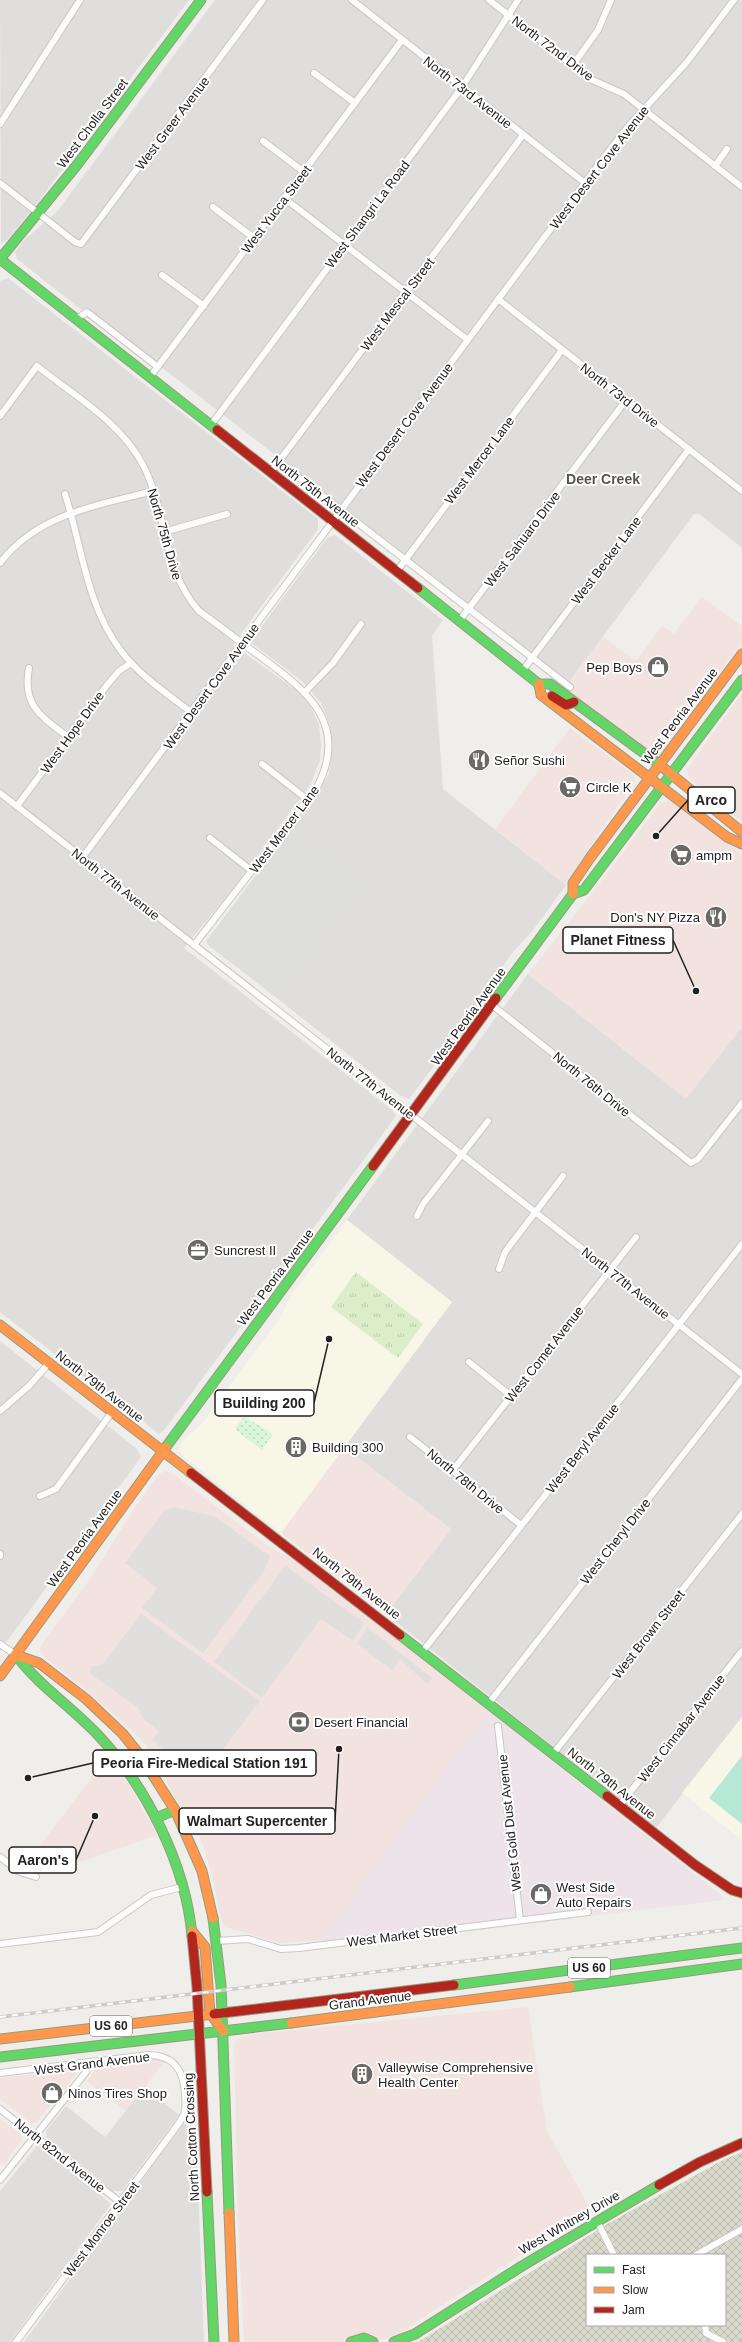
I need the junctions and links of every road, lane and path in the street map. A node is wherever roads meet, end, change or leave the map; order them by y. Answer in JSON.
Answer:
{"nodes":[{"id":1,"x":80,"y":0,"type":"edge"},
{"id":2,"x":201,"y":0,"type":"edge"},
{"id":3,"x":263,"y":0,"type":"edge"},
{"id":4,"x":352,"y":0,"type":"edge"},
{"id":5,"x":490,"y":0,"type":"edge"},
{"id":6,"x":518,"y":0,"type":"edge"},
{"id":7,"x":611,"y":0,"type":"edge"},
{"id":8,"x":734,"y":0,"type":"edge"},
{"id":9,"x":509,"y":15,"type":"junction"},
{"id":10,"x":402,"y":40,"type":"junction"},
{"id":11,"x":573,"y":66,"type":"junction"},
{"id":12,"x":314,"y":73,"type":"dead end"},
{"id":13,"x":462,"y":87,"type":"junction"},
{"id":14,"x":354,"y":103,"type":"junction"},
{"id":15,"x":643,"y":110,"type":"junction"},
{"id":16,"x":0,"y":124,"type":"edge"},
{"id":17,"x":523,"y":135,"type":"junction"},
{"id":18,"x":263,"y":141,"type":"dead end"},
{"id":19,"x":727,"y":150,"type":"dead end"},
{"id":20,"x":715,"y":166,"type":"junction"},
{"id":21,"x":304,"y":172,"type":"junction"},
{"id":22,"x":0,"y":183,"type":"edge"},
{"id":23,"x":585,"y":183,"type":"junction"},
{"id":24,"x":742,"y":188,"type":"edge"},
{"id":25,"x":284,"y":198,"type":"junction"},
{"id":26,"x":212,"y":207,"type":"dead end"},
{"id":27,"x":38,"y":213,"type":"junction"},
{"id":28,"x":254,"y":238,"type":"junction"},
{"id":29,"x":345,"y":245,"type":"junction"},
{"id":30,"x":0,"y":259,"type":"edge"},
{"id":31,"x":162,"y":275,"type":"dead end"},
{"id":32,"x":405,"y":292,"type":"junction"},
{"id":33,"x":498,"y":299,"type":"junction"},
{"id":34,"x":204,"y":306,"type":"junction"},
{"id":35,"x":76,"y":319,"type":"junction"},
{"id":36,"x":468,"y":340,"type":"junction"},
{"id":37,"x":562,"y":350,"type":"junction"},
{"id":38,"x":158,"y":367,"type":"junction"},
{"id":39,"x":150,"y":377,"type":"junction"},
{"id":40,"x":626,"y":400,"type":"junction"},
{"id":41,"x":0,"y":416,"type":"edge"},
{"id":42,"x":211,"y":425,"type":"junction"},
{"id":43,"x":689,"y":449,"type":"junction"},
{"id":44,"x":279,"y":462,"type":"junction"},
{"id":45,"x":271,"y":472,"type":"junction"},
{"id":46,"x":154,"y":491,"type":"junction"},
{"id":47,"x":742,"y":491,"type":"edge"},
{"id":48,"x":65,"y":494,"type":"dead end"},
{"id":49,"x":341,"y":509,"type":"junction"},
{"id":50,"x":71,"y":513,"type":"junction"},
{"id":51,"x":227,"y":514,"type":"dead end"},
{"id":52,"x":333,"y":520,"type":"junction"},
{"id":53,"x":164,"y":532,"type":"junction"},
{"id":54,"x":406,"y":559,"type":"junction"},
{"id":55,"x":0,"y":562,"type":"edge"},
{"id":56,"x":397,"y":571,"type":"junction"},
{"id":57,"x":469,"y":609,"type":"junction"},
{"id":58,"x":460,"y":620,"type":"junction"},
{"id":59,"x":361,"y":624,"type":"dead end"},
{"id":60,"x":242,"y":643,"type":"junction"},
{"id":61,"x":742,"y":654,"type":"edge"},
{"id":62,"x":532,"y":658,"type":"junction"},
{"id":63,"x":131,"y":663,"type":"junction"},
{"id":64,"x":29,"y":668,"type":"dead end"},
{"id":65,"x":523,"y":670,"type":"junction"},
{"id":66,"x":728,"y":672,"type":"junction"},
{"id":67,"x":741,"y":681,"type":"edge"},
{"id":68,"x":539,"y":684,"type":"junction"},
{"id":69,"x":570,"y":687,"type":"dead end"},
{"id":70,"x":306,"y":692,"type":"junction"},
{"id":71,"x":544,"y":697,"type":"junction"},
{"id":72,"x":574,"y":702,"type":"junction"},
{"id":73,"x":191,"y":712,"type":"junction"},
{"id":74,"x":68,"y":737,"type":"junction"},
{"id":75,"x":262,"y":764,"type":"dead end"},
{"id":76,"x":659,"y":764,"type":"junction"},
{"id":77,"x":672,"y":774,"type":"junction"},
{"id":78,"x":649,"y":778,"type":"junction"},
{"id":79,"x":662,"y":787,"type":"junction"},
{"id":80,"x":0,"y":793,"type":"edge"},
{"id":81,"x":308,"y":800,"type":"junction"},
{"id":82,"x":17,"y":806,"type":"junction"},
{"id":83,"x":742,"y":832,"type":"edge"},
{"id":84,"x":210,"y":838,"type":"dead end"},
{"id":85,"x":742,"y":844,"type":"edge"},
{"id":86,"x":82,"y":858,"type":"junction"},
{"id":87,"x":252,"y":871,"type":"junction"},
{"id":88,"x":573,"y":894,"type":"junction"},
{"id":89,"x":194,"y":946,"type":"junction"},
{"id":90,"x":492,"y":1005,"type":"junction"},
{"id":91,"x":742,"y":1103,"type":"edge"},
{"id":92,"x":411,"y":1114,"type":"junction"},
{"id":93,"x":488,"y":1121,"type":"dead end"},
{"id":94,"x":462,"y":1154,"type":"junction"},
{"id":95,"x":563,"y":1176,"type":"dead end"},
{"id":96,"x":536,"y":1212,"type":"junction"},
{"id":97,"x":417,"y":1216,"type":"dead end"},
{"id":98,"x":636,"y":1237,"type":"dead end"},
{"id":99,"x":742,"y":1244,"type":"edge"},
{"id":100,"x":499,"y":1269,"type":"dead end"},
{"id":101,"x":610,"y":1270,"type":"junction"},
{"id":102,"x":0,"y":1325,"type":"edge"},
{"id":103,"x":679,"y":1325,"type":"junction"},
{"id":104,"x":469,"y":1362,"type":"dead end"},
{"id":105,"x":49,"y":1363,"type":"junction"},
{"id":106,"x":742,"y":1374,"type":"edge"},
{"id":107,"x":742,"y":1379,"type":"edge"},
{"id":108,"x":511,"y":1396,"type":"junction"},
{"id":109,"x":0,"y":1411,"type":"edge"},
{"id":110,"x":112,"y":1412,"type":"junction"},
{"id":111,"x":410,"y":1437,"type":"dead end"},
{"id":112,"x":162,"y":1452,"type":"junction"},
{"id":113,"x":452,"y":1470,"type":"junction"},
{"id":114,"x":40,"y":1496,"type":"dead end"},
{"id":115,"x":742,"y":1514,"type":"edge"},
{"id":116,"x":521,"y":1525,"type":"junction"},
{"id":117,"x":0,"y":1644,"type":"edge"},
{"id":118,"x":742,"y":1650,"type":"edge"},
{"id":119,"x":423,"y":1651,"type":"junction"},
{"id":120,"x":16,"y":1655,"type":"junction"},
{"id":121,"x":0,"y":1676,"type":"edge"},
{"id":122,"x":489,"y":1703,"type":"junction"},
{"id":123,"x":498,"y":1726,"type":"dead end"},
{"id":124,"x":553,"y":1754,"type":"junction"},
{"id":125,"x":619,"y":1806,"type":"junction"},
{"id":126,"x":175,"y":1810,"type":"junction"},
{"id":127,"x":156,"y":1818,"type":"junction"},
{"id":128,"x":0,"y":1857,"type":"edge"},
{"id":129,"x":36,"y":1877,"type":"dead end"},
{"id":130,"x":182,"y":1887,"type":"junction"},
{"id":131,"x":742,"y":1893,"type":"edge"},
{"id":132,"x":588,"y":1912,"type":"dead end"},
{"id":133,"x":520,"y":1920,"type":"junction"},
{"id":134,"x":192,"y":1931,"type":"junction"},
{"id":135,"x":217,"y":1941,"type":"junction"},
{"id":136,"x":0,"y":1944,"type":"edge"},
{"id":137,"x":742,"y":1948,"type":"edge"},
{"id":138,"x":742,"y":1964,"type":"edge"},
{"id":139,"x":222,"y":2012,"type":"junction"},
{"id":140,"x":210,"y":2013,"type":"junction"},
{"id":141,"x":198,"y":2015,"type":"junction"},
{"id":142,"x":223,"y":2031,"type":"junction"},
{"id":143,"x":198,"y":2034,"type":"junction"},
{"id":144,"x":0,"y":2039,"type":"edge"},
{"id":145,"x":0,"y":2057,"type":"edge"},
{"id":146,"x":86,"y":2064,"type":"junction"},
{"id":147,"x":0,"y":2073,"type":"edge"},
{"id":148,"x":0,"y":2109,"type":"edge"},
{"id":149,"x":184,"y":2115,"type":"joint"},
{"id":150,"x":35,"y":2135,"type":"junction"},
{"id":151,"x":742,"y":2143,"type":"edge"},
{"id":152,"x":0,"y":2180,"type":"edge"},
{"id":153,"x":120,"y":2202,"type":"junction"},
{"id":154,"x":597,"y":2220,"type":"junction"},
{"id":155,"x":742,"y":2229,"type":"edge"},
{"id":156,"x":614,"y":2254,"type":"edge"},
{"id":157,"x":698,"y":2254,"type":"edge"},
{"id":158,"x":705,"y":2326,"type":"edge"},
{"id":159,"x":415,"y":2334,"type":"junction"},
{"id":160,"x":16,"y":2342,"type":"edge"},
{"id":161,"x":214,"y":2342,"type":"edge"},
{"id":162,"x":234,"y":2342,"type":"edge"},
{"id":163,"x":351,"y":2342,"type":"edge"},
{"id":164,"x":374,"y":2342,"type":"edge"},
{"id":165,"x":394,"y":2342,"type":"edge"},
{"id":166,"x":407,"y":2342,"type":"edge"},
{"id":167,"x":723,"y":2342,"type":"edge"}],
"edges":[{"from":1,"to":16,"type":"street"},
{"from":2,"to":27,"type":"main road","name":"West Cholla Street"},
{"from":3,"to":27,"type":"street","name":"West Greer Avenue"},
{"from":4,"to":10,"type":"street","name":"North 73rd Avenue"},
{"from":5,"to":9,"type":"street","name":"North 72nd Drive"},
{"from":6,"to":9,"type":"street","name":"West Shangri La Road"},
{"from":7,"to":11,"type":"street"},
{"from":8,"to":15,"type":"street","name":"West Desert Cove Avenue"},
{"from":9,"to":11,"type":"street","name":"North 72nd Drive"},
{"from":9,"to":13,"type":"street","name":"West Shangri La Road"},
{"from":10,"to":13,"type":"street","name":"North 73rd Avenue"},
{"from":10,"to":14,"type":"street","name":"West Yucca Street"},
{"from":11,"to":15,"type":"street","name":"North 72nd Drive"},
{"from":12,"to":14,"type":"street"},
{"from":13,"to":17,"type":"street","name":"North 73rd Avenue"},
{"from":13,"to":29,"type":"street","name":"West Shangri La Road"},
{"from":14,"to":21,"type":"street","name":"West Yucca Street"},
{"from":15,"to":20,"type":"street","name":"North 72nd Drive"},
{"from":15,"to":23,"type":"street","name":"West Desert Cove Avenue"},
{"from":17,"to":23,"type":"street","name":"North 73rd Avenue"},
{"from":17,"to":32,"type":"street","name":"West Mescal Street"},
{"from":18,"to":21,"type":"street"},
{"from":19,"to":20,"type":"street"},
{"from":20,"to":24,"type":"street","name":"North 72nd Drive"},
{"from":21,"to":25,"type":"street","name":"West Yucca Street"},
{"from":22,"to":27,"type":"street"},
{"from":23,"to":33,"type":"street","name":"West Desert Cove Avenue"},
{"from":25,"to":28,"type":"street","name":"West Yucca Street"},
{"from":25,"to":29,"type":"street"},
{"from":26,"to":28,"type":"street"},
{"from":27,"to":30,"type":"main road","name":"West Cholla Street"},
{"from":28,"to":34,"type":"street","name":"West Yucca Street"},
{"from":29,"to":32,"type":"street"},
{"from":29,"to":42,"type":"street","name":"West Shangri La Road"},
{"from":30,"to":35,"type":"main road","name":"North 75th Avenue"},
{"from":31,"to":34,"type":"street"},
{"from":32,"to":36,"type":"street"},
{"from":32,"to":44,"type":"street","name":"West Mescal Street"},
{"from":33,"to":36,"type":"street","name":"West Desert Cove Avenue"},
{"from":33,"to":37,"type":"street","name":"North 73rd Drive"},
{"from":34,"to":38,"type":"street","name":"West Yucca Street"},
{"from":35,"to":38,"type":"street"},
{"from":35,"to":39,"type":"main road","name":"North 75th Avenue"},
{"from":36,"to":49,"type":"street","name":"West Desert Cove Avenue"},
{"from":37,"to":40,"type":"street","name":"North 73rd Drive"},
{"from":37,"to":54,"type":"street","name":"West Mercer Lane"},
{"from":38,"to":39,"type":"street","name":"West Yucca Street"},
{"from":39,"to":42,"type":"main road","name":"North 75th Avenue"},
{"from":40,"to":43,"type":"street","name":"North 73rd Drive"},
{"from":40,"to":57,"type":"street","name":"West Sahuaro Drive"},
{"from":41,"to":46,"type":"street","name":"North 75th Drive"},
{"from":42,"to":45,"type":"main road","name":"North 75th Avenue"},
{"from":43,"to":47,"type":"street","name":"North 73rd Drive"},
{"from":43,"to":62,"type":"street","name":"West Becker Lane"},
{"from":44,"to":45,"type":"street","name":"West Mescal Street"},
{"from":44,"to":49,"type":"street","name":"North 75th Avenue"},
{"from":45,"to":52,"type":"main road","name":"North 75th Avenue"},
{"from":46,"to":50,"type":"street"},
{"from":46,"to":53,"type":"street","name":"North 75th Drive"},
{"from":48,"to":50,"type":"street"},
{"from":49,"to":52,"type":"street","name":"West Desert Cove Avenue"},
{"from":49,"to":54,"type":"street","name":"North 75th Avenue"},
{"from":50,"to":55,"type":"street"},
{"from":50,"to":63,"type":"street"},
{"from":51,"to":53,"type":"street"},
{"from":52,"to":56,"type":"main road","name":"North 75th Avenue"},
{"from":52,"to":60,"type":"street","name":"West Desert Cove Avenue"},
{"from":53,"to":60,"type":"street","name":"North 75th Drive"},
{"from":54,"to":56,"type":"street","name":"West Mercer Lane"},
{"from":54,"to":57,"type":"street","name":"North 75th Avenue"},
{"from":56,"to":58,"type":"main road","name":"North 75th Avenue"},
{"from":57,"to":58,"type":"street","name":"West Sahuaro Drive"},
{"from":57,"to":62,"type":"street","name":"North 75th Avenue"},
{"from":58,"to":65,"type":"main road","name":"North 75th Avenue"},
{"from":59,"to":70,"type":"street"},
{"from":60,"to":70,"type":"street","name":"North 75th Drive"},
{"from":60,"to":73,"type":"street","name":"West Desert Cove Avenue"},
{"from":61,"to":66,"type":"main road","name":"West Peoria Avenue"},
{"from":62,"to":65,"type":"street","name":"West Becker Lane"},
{"from":62,"to":69,"type":"street","name":"North 75th Avenue"},
{"from":63,"to":73,"type":"street"},
{"from":63,"to":74,"type":"street","name":"West Hope Drive"},
{"from":64,"to":74,"type":"street"},
{"from":65,"to":68,"type":"main road","name":"North 75th Avenue"},
{"from":66,"to":67,"type":"main road"},
{"from":66,"to":76,"type":"main road","name":"West Peoria Avenue"},
{"from":67,"to":77,"type":"main road","name":"West Peoria Avenue"},
{"from":68,"to":71,"type":"main road","name":"North 75th Avenue"},
{"from":68,"to":72,"type":"main road","name":"North 75th Avenue"},
{"from":70,"to":81,"type":"street","name":"West Mercer Lane"},
{"from":71,"to":72,"type":"main road"},
{"from":71,"to":78,"type":"main road"},
{"from":72,"to":76,"type":"main road","name":"North 75th Avenue"},
{"from":73,"to":86,"type":"street","name":"West Desert Cove Avenue"},
{"from":74,"to":82,"type":"street","name":"West Hope Drive"},
{"from":75,"to":81,"type":"street"},
{"from":76,"to":77,"type":"main road","name":"North 75th Avenue"},
{"from":76,"to":78,"type":"main road","name":"West Peoria Avenue"},
{"from":77,"to":79,"type":"main road","name":"West Peoria Avenue"},
{"from":77,"to":83,"type":"main road","name":"North 75th Avenue"},
{"from":78,"to":79,"type":"main road"},
{"from":78,"to":88,"type":"main road","name":"West Peoria Avenue"},
{"from":79,"to":85,"type":"main road"},
{"from":79,"to":88,"type":"main road","name":"West Peoria Avenue"},
{"from":80,"to":82,"type":"street","name":"North 77th Avenue"},
{"from":81,"to":87,"type":"street","name":"West Mercer Lane"},
{"from":82,"to":86,"type":"street","name":"North 77th Avenue"},
{"from":84,"to":87,"type":"street"},
{"from":86,"to":89,"type":"street","name":"North 77th Avenue"},
{"from":87,"to":89,"type":"street","name":"West Mercer Lane"},
{"from":88,"to":90,"type":"main road","name":"West Peoria Avenue"},
{"from":89,"to":92,"type":"street","name":"North 77th Avenue"},
{"from":90,"to":91,"type":"street","name":"North 76th Drive"},
{"from":90,"to":92,"type":"main road","name":"West Peoria Avenue"},
{"from":92,"to":94,"type":"street","name":"North 77th Avenue"},
{"from":92,"to":112,"type":"main road","name":"West Peoria Avenue"},
{"from":93,"to":94,"type":"street"},
{"from":94,"to":96,"type":"street","name":"North 77th Avenue"},
{"from":94,"to":97,"type":"street"},
{"from":95,"to":96,"type":"street"},
{"from":96,"to":100,"type":"street"},
{"from":96,"to":101,"type":"street","name":"North 77th Avenue"},
{"from":98,"to":101,"type":"street","name":"West Comet Avenue"},
{"from":99,"to":103,"type":"street","name":"West Beryl Avenue"},
{"from":101,"to":103,"type":"street","name":"North 77th Avenue"},
{"from":101,"to":108,"type":"street","name":"West Comet Avenue"},
{"from":102,"to":105,"type":"main road","name":"North 79th Avenue"},
{"from":103,"to":106,"type":"street","name":"North 77th Avenue"},
{"from":103,"to":116,"type":"street","name":"West Beryl Avenue"},
{"from":104,"to":108,"type":"street"},
{"from":105,"to":109,"type":"street"},
{"from":105,"to":110,"type":"main road","name":"North 79th Avenue"},
{"from":107,"to":122,"type":"street","name":"West Cheryl Drive"},
{"from":108,"to":113,"type":"street","name":"West Comet Avenue"},
{"from":110,"to":112,"type":"main road","name":"North 79th Avenue"},
{"from":110,"to":114,"type":"street"},
{"from":111,"to":113,"type":"street","name":"North 78th Drive"},
{"from":112,"to":119,"type":"main road","name":"North 79th Avenue"},
{"from":112,"to":120,"type":"main road","name":"West Peoria Avenue"},
{"from":113,"to":116,"type":"street","name":"North 78th Drive"},
{"from":115,"to":124,"type":"street","name":"West Brown Street"},
{"from":116,"to":119,"type":"street","name":"West Beryl Avenue"},
{"from":117,"to":120,"type":"street"},
{"from":118,"to":125,"type":"street","name":"West Cinnabar Avenue"},
{"from":119,"to":122,"type":"main road","name":"North 79th Avenue"},
{"from":120,"to":121,"type":"main road","name":"West Peoria Avenue"},
{"from":120,"to":126,"type":"main road"},
{"from":120,"to":127,"type":"main road","name":"North Cotton Crossing"},
{"from":122,"to":124,"type":"main road","name":"North 79th Avenue"},
{"from":123,"to":133,"type":"street","name":"West Gold Dust Avenue"},
{"from":124,"to":125,"type":"main road","name":"North 79th Avenue"},
{"from":125,"to":131,"type":"main road","name":"North 79th Avenue"},
{"from":126,"to":127,"type":"main road"},
{"from":126,"to":135,"type":"main road"},
{"from":127,"to":130,"type":"main road","name":"North Cotton Crossing"},
{"from":128,"to":129,"type":"street"},
{"from":130,"to":134,"type":"main road","name":"North Cotton Crossing"},
{"from":130,"to":136,"type":"street"},
{"from":132,"to":133,"type":"street","name":"West Market Street"},
{"from":133,"to":135,"type":"street","name":"West Market Street"},
{"from":134,"to":140,"type":"main road","name":"North Cotton Crossing"},
{"from":134,"to":141,"type":"main road","name":"North Cotton Crossing"},
{"from":135,"to":139,"type":"main road"},
{"from":137,"to":139,"type":"main road","name":"Grand Avenue","number":"US 60"},
{"from":138,"to":142,"type":"main road","name":"Grand Avenue","number":"US 60"},
{"from":139,"to":140,"type":"main road","name":"Grand Avenue","number":"US 60"},
{"from":139,"to":142,"type":"main road"},
{"from":140,"to":141,"type":"main road","name":"Grand Avenue","number":"US 60"},
{"from":140,"to":142,"type":"main road"},
{"from":141,"to":143,"type":"main road","name":"North Cotton Crossing"},
{"from":141,"to":144,"type":"main road","name":"Grand Avenue","number":"US 60"},
{"from":142,"to":143,"type":"main road","name":"Grand Avenue","number":"US 60"},
{"from":142,"to":162,"type":"main road"},
{"from":143,"to":145,"type":"main road","name":"Grand Avenue","number":"US 60"},
{"from":143,"to":161,"type":"main road","name":"North Cotton Crossing"},
{"from":146,"to":147,"type":"street","name":"West Grand Avenue"},
{"from":146,"to":149,"type":"street","name":"West Grand Avenue"},
{"from":146,"to":150,"type":"street"},
{"from":148,"to":150,"type":"street","name":"North 82nd Avenue"},
{"from":149,"to":153,"type":"street","name":"West Monroe Street"},
{"from":150,"to":152,"type":"street"},
{"from":150,"to":153,"type":"street","name":"North 82nd Avenue"},
{"from":151,"to":154,"type":"main road","name":"West Whitney Drive"},
{"from":153,"to":160,"type":"street","name":"West Monroe Street"},
{"from":154,"to":156,"type":"street"},
{"from":154,"to":159,"type":"main road","name":"West Whitney Drive"},
{"from":155,"to":157,"type":"street"},
{"from":158,"to":167,"type":"street"},
{"from":159,"to":165,"type":"main road","name":"West Whitney Drive"},
{"from":159,"to":166,"type":"main road","name":"West Whitney Drive"},
{"from":163,"to":164,"type":"main road"}]}
